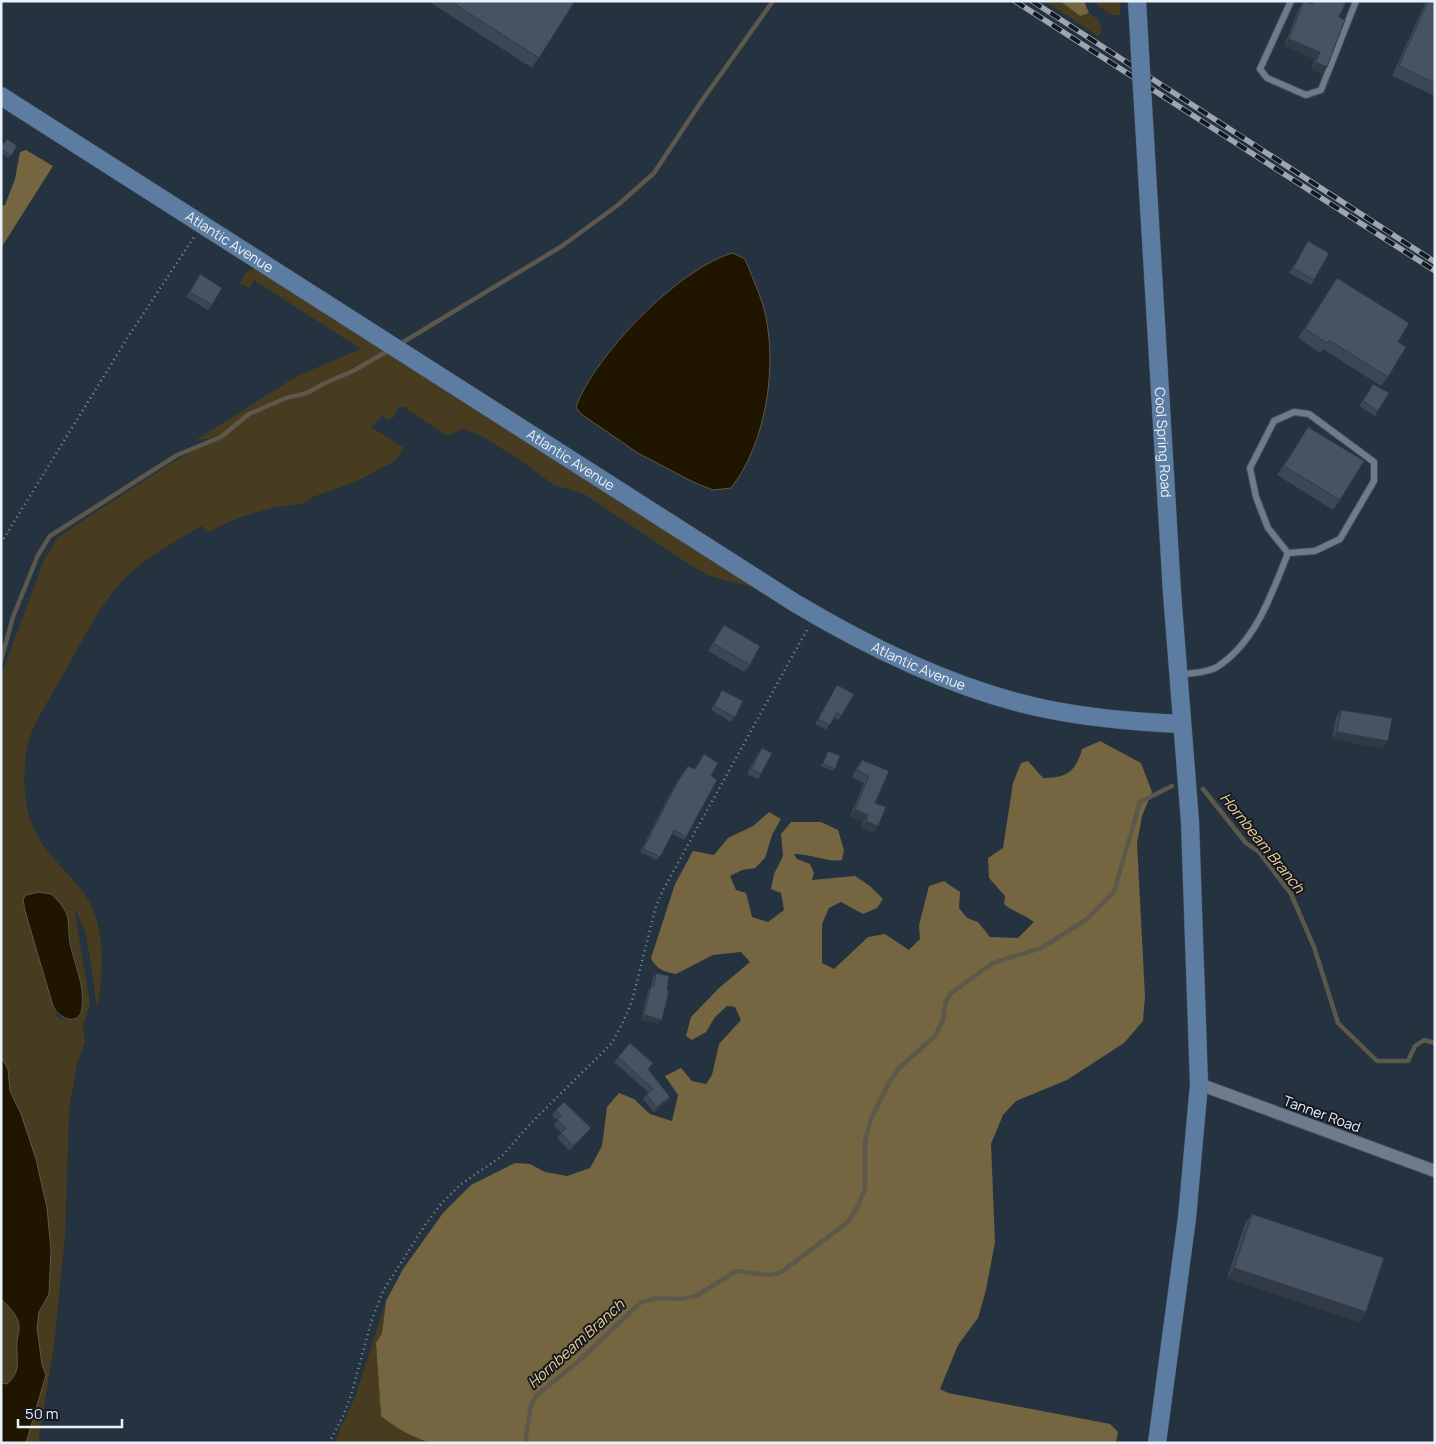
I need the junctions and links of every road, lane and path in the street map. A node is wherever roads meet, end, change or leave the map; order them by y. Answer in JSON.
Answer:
{"nodes":[{"id":1,"x":1137,"y":1,"type":"edge"},
{"id":2,"x":1291,"y":1,"type":"edge"},
{"id":3,"x":1356,"y":1,"type":"edge"},
{"id":4,"x":1,"y":96,"type":"edge"},
{"id":5,"x":202,"y":224,"type":"junction"},
{"id":6,"x":1,"y":542,"type":"edge"},
{"id":7,"x":1288,"y":553,"type":"junction"},
{"id":8,"x":815,"y":615,"type":"junction"},
{"id":9,"x":1178,"y":676,"type":"junction"},
{"id":10,"x":1181,"y":724,"type":"junction"},
{"id":11,"x":1199,"y":1084,"type":"junction"},
{"id":12,"x":1435,"y":1171,"type":"edge"},
{"id":13,"x":329,"y":1443,"type":"edge"},
{"id":14,"x":1157,"y":1443,"type":"edge"}],
"edges":[{"from":1,"to":9,"type":"main road","name":"Cool Spring Road","bridge":true},
{"from":2,"to":3,"type":"lane"},
{"from":4,"to":5,"type":"main road","name":"Atlantic Avenue"},
{"from":5,"to":6,"type":"path"},
{"from":5,"to":8,"type":"main road","name":"Atlantic Avenue"},
{"from":7,"to":7,"type":"lane"},
{"from":7,"to":9,"type":"lane"},
{"from":8,"to":10,"type":"main road","name":"Atlantic Avenue"},
{"from":8,"to":13,"type":"path"},
{"from":9,"to":10,"type":"main road","name":"Cool Spring Road"},
{"from":10,"to":11,"type":"main road","name":"Cool Spring Road"},
{"from":11,"to":12,"type":"street","name":"Tanner Road"},
{"from":11,"to":14,"type":"main road","name":"Cool Spring Road"}]}
